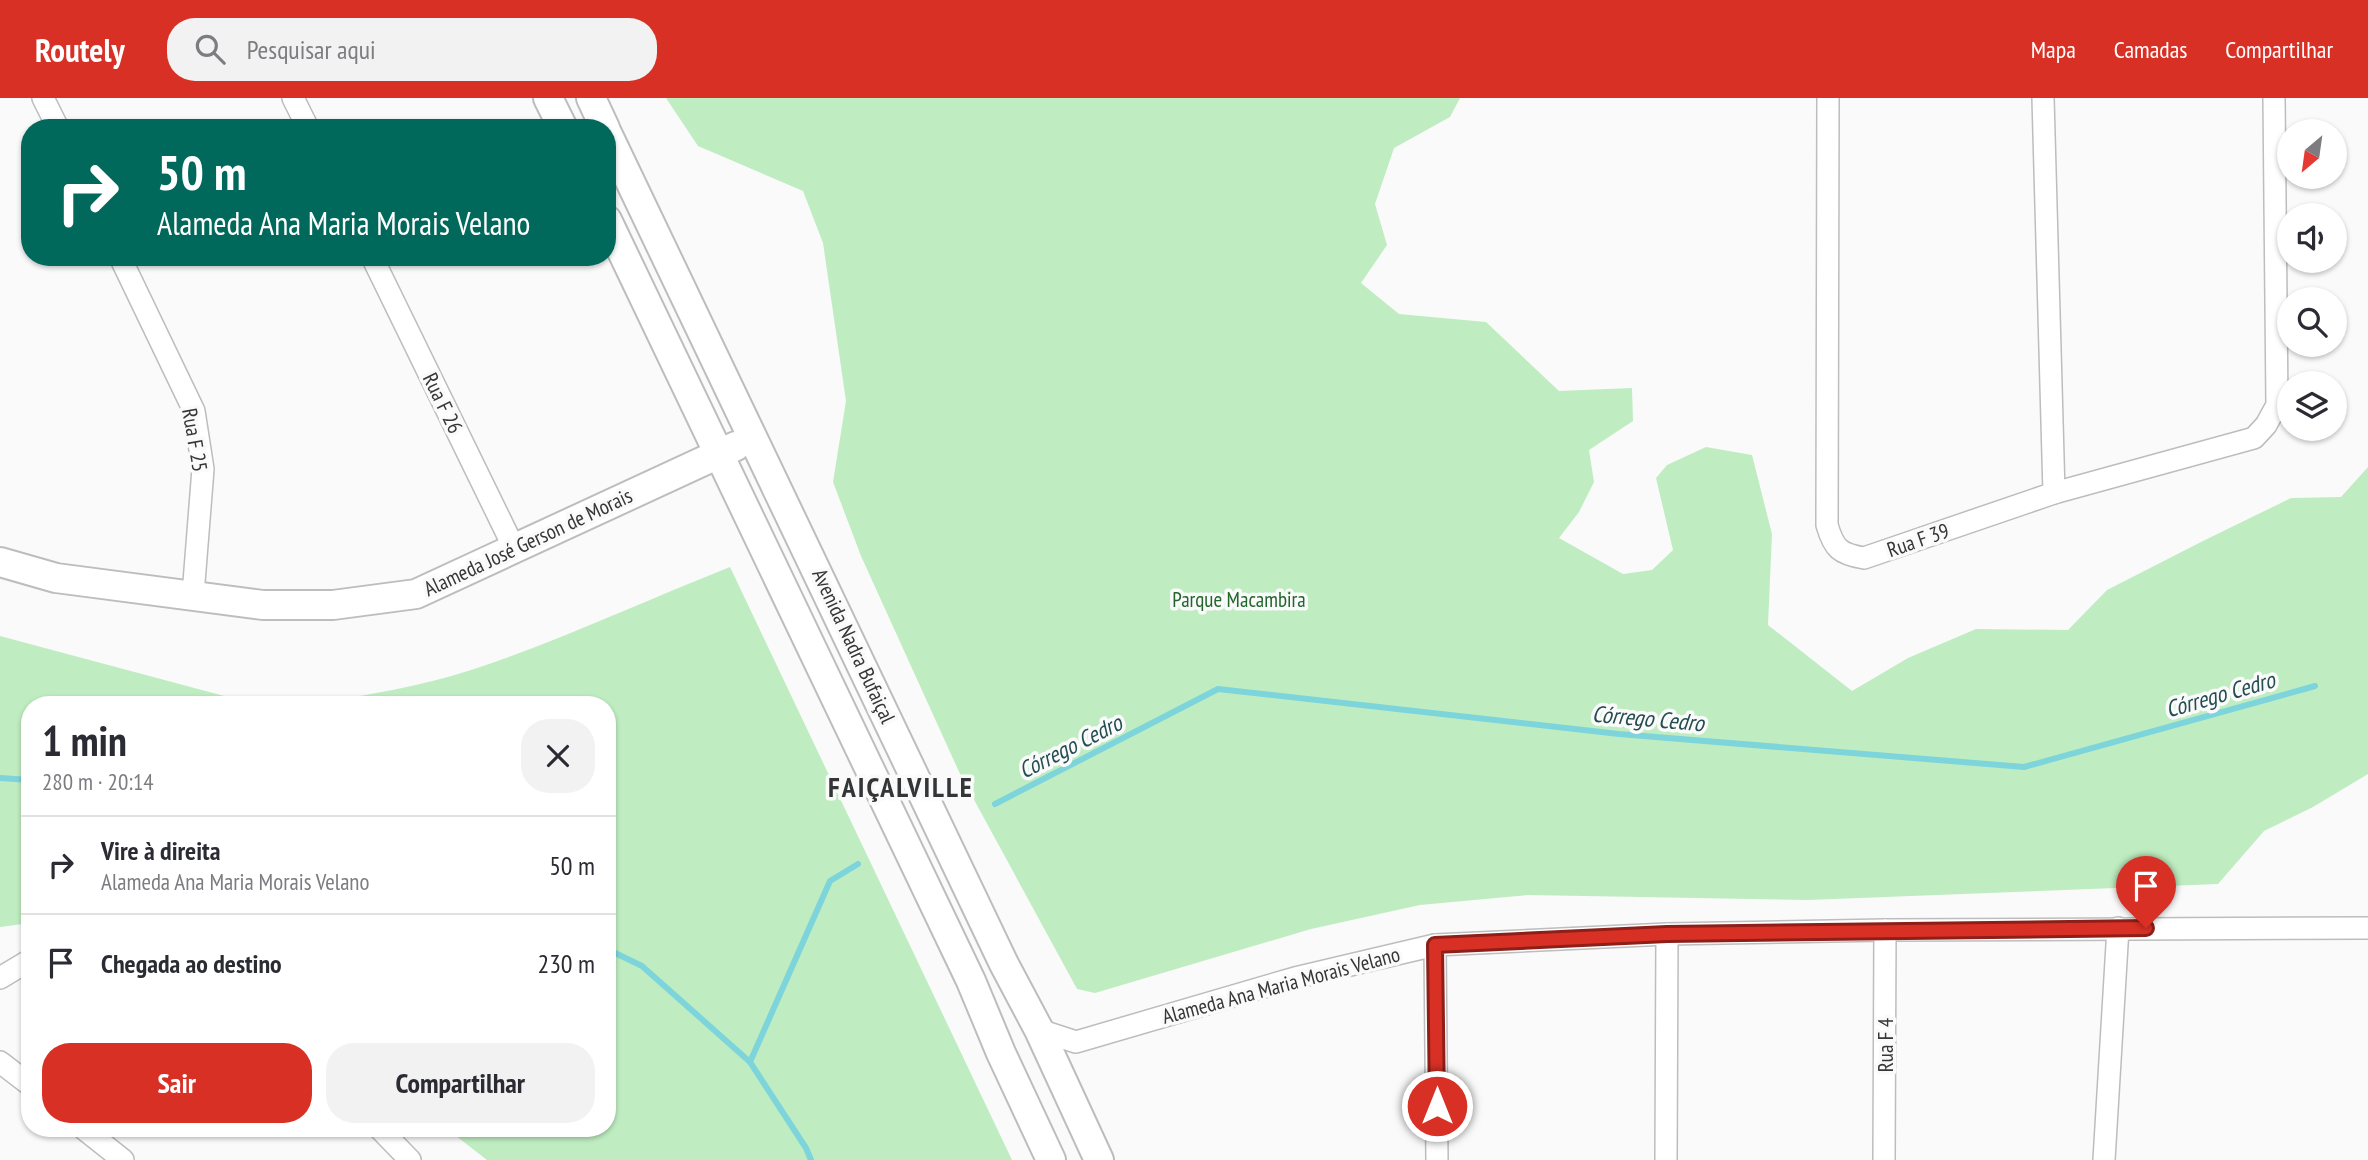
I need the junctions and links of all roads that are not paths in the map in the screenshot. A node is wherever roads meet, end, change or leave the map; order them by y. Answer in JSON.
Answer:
{"nodes":[{"id":1,"x":43,"y":98,"type":"edge"},
{"id":2,"x":293,"y":98,"type":"edge"},
{"id":3,"x":548,"y":98,"type":"edge"},
{"id":4,"x":590,"y":98,"type":"edge"},
{"id":5,"x":1828,"y":98,"type":"edge"},
{"id":6,"x":2043,"y":98,"type":"edge"},
{"id":7,"x":2274,"y":98,"type":"edge"},
{"id":8,"x":54,"y":119,"type":"edge"},
{"id":9,"x":304,"y":119,"type":"edge"},
{"id":10,"x":558,"y":119,"type":"edge"},
{"id":11,"x":600,"y":119,"type":"edge"},
{"id":12,"x":616,"y":152,"type":"edge"},
{"id":13,"x":616,"y":238,"type":"edge"},
{"id":14,"x":124,"y":266,"type":"edge"},
{"id":15,"x":376,"y":266,"type":"edge"},
{"id":16,"x":755,"y":438,"type":"junction"},
{"id":17,"x":720,"y":452,"type":"junction"},
{"id":18,"x":2054,"y":493,"type":"junction"},
{"id":19,"x":514,"y":548,"type":"junction"},
{"id":20,"x":0,"y":562,"type":"edge"},
{"id":21,"x":193,"y":596,"type":"junction"},
{"id":22,"x":2118,"y":928,"type":"junction"},
{"id":23,"x":2368,"y":928,"type":"edge"},
{"id":24,"x":1885,"y":930,"type":"junction"},
{"id":25,"x":1667,"y":934,"type":"junction"},
{"id":26,"x":1435,"y":945,"type":"junction"},
{"id":27,"x":21,"y":965,"type":"edge"},
{"id":28,"x":0,"y":978,"type":"edge"},
{"id":29,"x":1039,"y":1030,"type":"junction"},
{"id":30,"x":0,"y":1062,"type":"edge"},
{"id":31,"x":21,"y":1078,"type":"edge"},
{"id":32,"x":94,"y":1137,"type":"edge"},
{"id":33,"x":388,"y":1137,"type":"edge"},
{"id":34,"x":123,"y":1160,"type":"edge"},
{"id":35,"x":410,"y":1160,"type":"edge"},
{"id":36,"x":1051,"y":1160,"type":"edge"},
{"id":37,"x":1099,"y":1160,"type":"edge"},
{"id":38,"x":1437,"y":1160,"type":"edge"},
{"id":39,"x":1666,"y":1160,"type":"edge"},
{"id":40,"x":1884,"y":1160,"type":"edge"},
{"id":41,"x":2104,"y":1160,"type":"edge"}],
"edges":[{"from":1,"to":8,"type":"street"},
{"from":2,"to":9,"type":"street"},
{"from":3,"to":10,"type":"main road"},
{"from":4,"to":11,"type":"main road"},
{"from":5,"to":18,"type":"street","name":"Rua F 39"},
{"from":6,"to":18,"type":"street"},
{"from":7,"to":18,"type":"street","name":"Rua F 39"},
{"from":12,"to":16,"type":"main road","name":"Avenida Nadra Bufaiçal"},
{"from":13,"to":17,"type":"main road","name":"Avenida Nadra Bufaiçal"},
{"from":14,"to":21,"type":"street","name":"Rua F 25"},
{"from":15,"to":19,"type":"street","name":"Rua F 26"},
{"from":16,"to":17,"type":"main road","name":"Alameda José Gerson de Morais"},
{"from":16,"to":29,"type":"main road","name":"Avenida Nadra Bufaiçal"},
{"from":17,"to":19,"type":"main road","name":"Alameda José Gerson de Morais"},
{"from":17,"to":36,"type":"main road","name":"Avenida Nadra Bufaiçal"},
{"from":19,"to":21,"type":"main road","name":"Alameda José Gerson de Morais"},
{"from":20,"to":21,"type":"main road","name":"Alameda José Gerson de Morais"},
{"from":22,"to":23,"type":"street","name":"Alameda Ana Maria Morais Velano"},
{"from":22,"to":24,"type":"street","name":"Alameda Ana Maria Morais Velano"},
{"from":22,"to":41,"type":"street"},
{"from":24,"to":25,"type":"street","name":"Alameda Ana Maria Morais Velano"},
{"from":24,"to":40,"type":"street","name":"Rua F 4"},
{"from":25,"to":26,"type":"street","name":"Alameda Ana Maria Morais Velano"},
{"from":25,"to":39,"type":"street"},
{"from":26,"to":29,"type":"street","name":"Alameda Ana Maria Morais Velano"},
{"from":26,"to":38,"type":"street"},
{"from":27,"to":28,"type":"street"},
{"from":29,"to":37,"type":"main road","name":"Avenida Nadra Bufaiçal"},
{"from":30,"to":31,"type":"street"},
{"from":32,"to":34,"type":"street"},
{"from":33,"to":35,"type":"street"}]}
